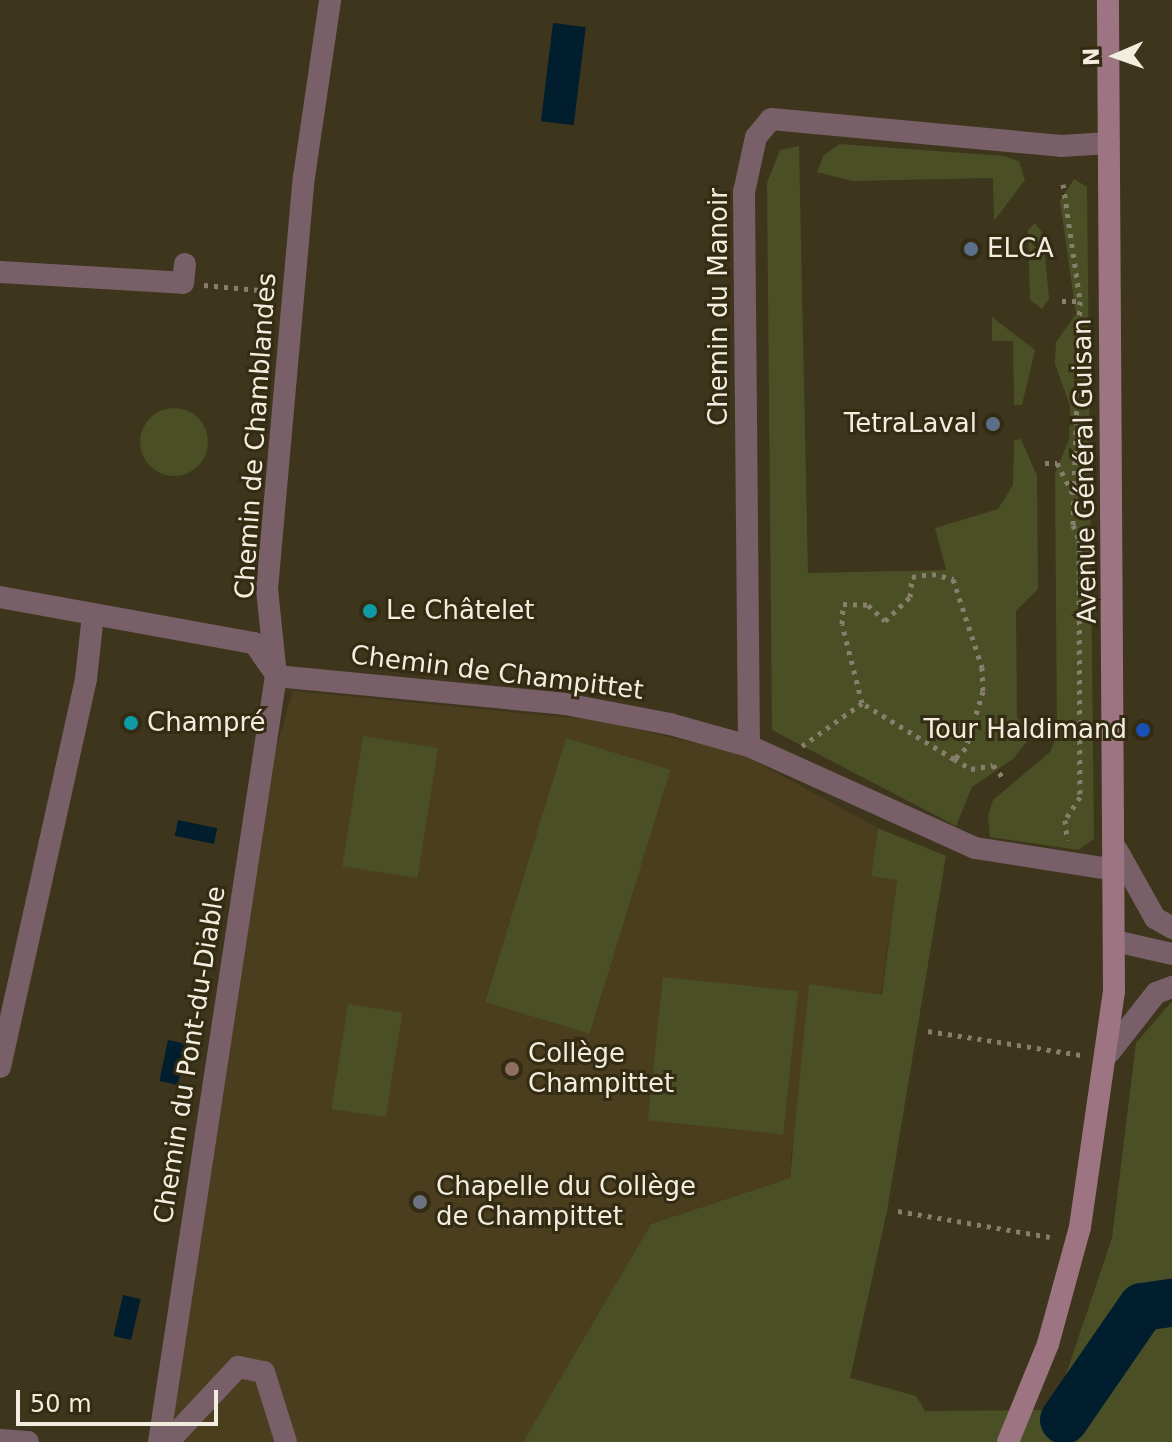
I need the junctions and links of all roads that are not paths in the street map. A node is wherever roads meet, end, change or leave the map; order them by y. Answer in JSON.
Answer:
{"nodes":[{"id":1,"x":330,"y":0,"type":"edge"},
{"id":2,"x":1108,"y":0,"type":"edge"},
{"id":3,"x":1109,"y":143,"type":"junction"},
{"id":4,"x":0,"y":272,"type":"edge"},
{"id":5,"x":184,"y":273,"type":"road end"},
{"id":6,"x":0,"y":597,"type":"edge"},
{"id":7,"x":93,"y":615,"type":"junction"},
{"id":8,"x":276,"y":676,"type":"junction"},
{"id":9,"x":749,"y":746,"type":"junction"},
{"id":10,"x":1117,"y":860,"type":"junction"},
{"id":11,"x":1172,"y":928,"type":"edge"},
{"id":12,"x":1115,"y":941,"type":"junction"},
{"id":13,"x":1172,"y":954,"type":"edge"},
{"id":14,"x":1172,"y":987,"type":"edge"},
{"id":15,"x":1109,"y":1053,"type":"junction"},
{"id":16,"x":0,"y":1067,"type":"edge"},
{"id":17,"x":0,"y":1440,"type":"edge"},
{"id":18,"x":28,"y":1442,"type":"edge"},
{"id":19,"x":159,"y":1442,"type":"edge"},
{"id":20,"x":168,"y":1442,"type":"edge"},
{"id":21,"x":286,"y":1442,"type":"edge"},
{"id":22,"x":1008,"y":1442,"type":"edge"}],
"edges":[{"from":1,"to":8,"type":"street","name":"Chemin de Chamblandes"},
{"from":2,"to":3,"type":"main road","name":"Avenue Général Guisan"},
{"from":3,"to":9,"type":"street","name":"Chemin du Manoir"},
{"from":3,"to":10,"type":"main road","name":"Avenue Général Guisan"},
{"from":4,"to":5,"type":"street"},
{"from":6,"to":7,"type":"street"},
{"from":7,"to":8,"type":"street"},
{"from":7,"to":16,"type":"street"},
{"from":8,"to":9,"type":"street","name":"Chemin de Champittet"},
{"from":8,"to":19,"type":"street","name":"Chemin du Pont-du-Diable"},
{"from":9,"to":10,"type":"street","name":"Chemin de Champittet"},
{"from":10,"to":11,"type":"street"},
{"from":10,"to":12,"type":"main road","name":"Avenue Général Guisan"},
{"from":12,"to":13,"type":"street"},
{"from":12,"to":15,"type":"main road","name":"Avenue Général Guisan"},
{"from":14,"to":15,"type":"street"},
{"from":15,"to":22,"type":"main road","name":"Avenue Général Guisan"},
{"from":17,"to":18,"type":"street"},
{"from":20,"to":21,"type":"street"}]}
